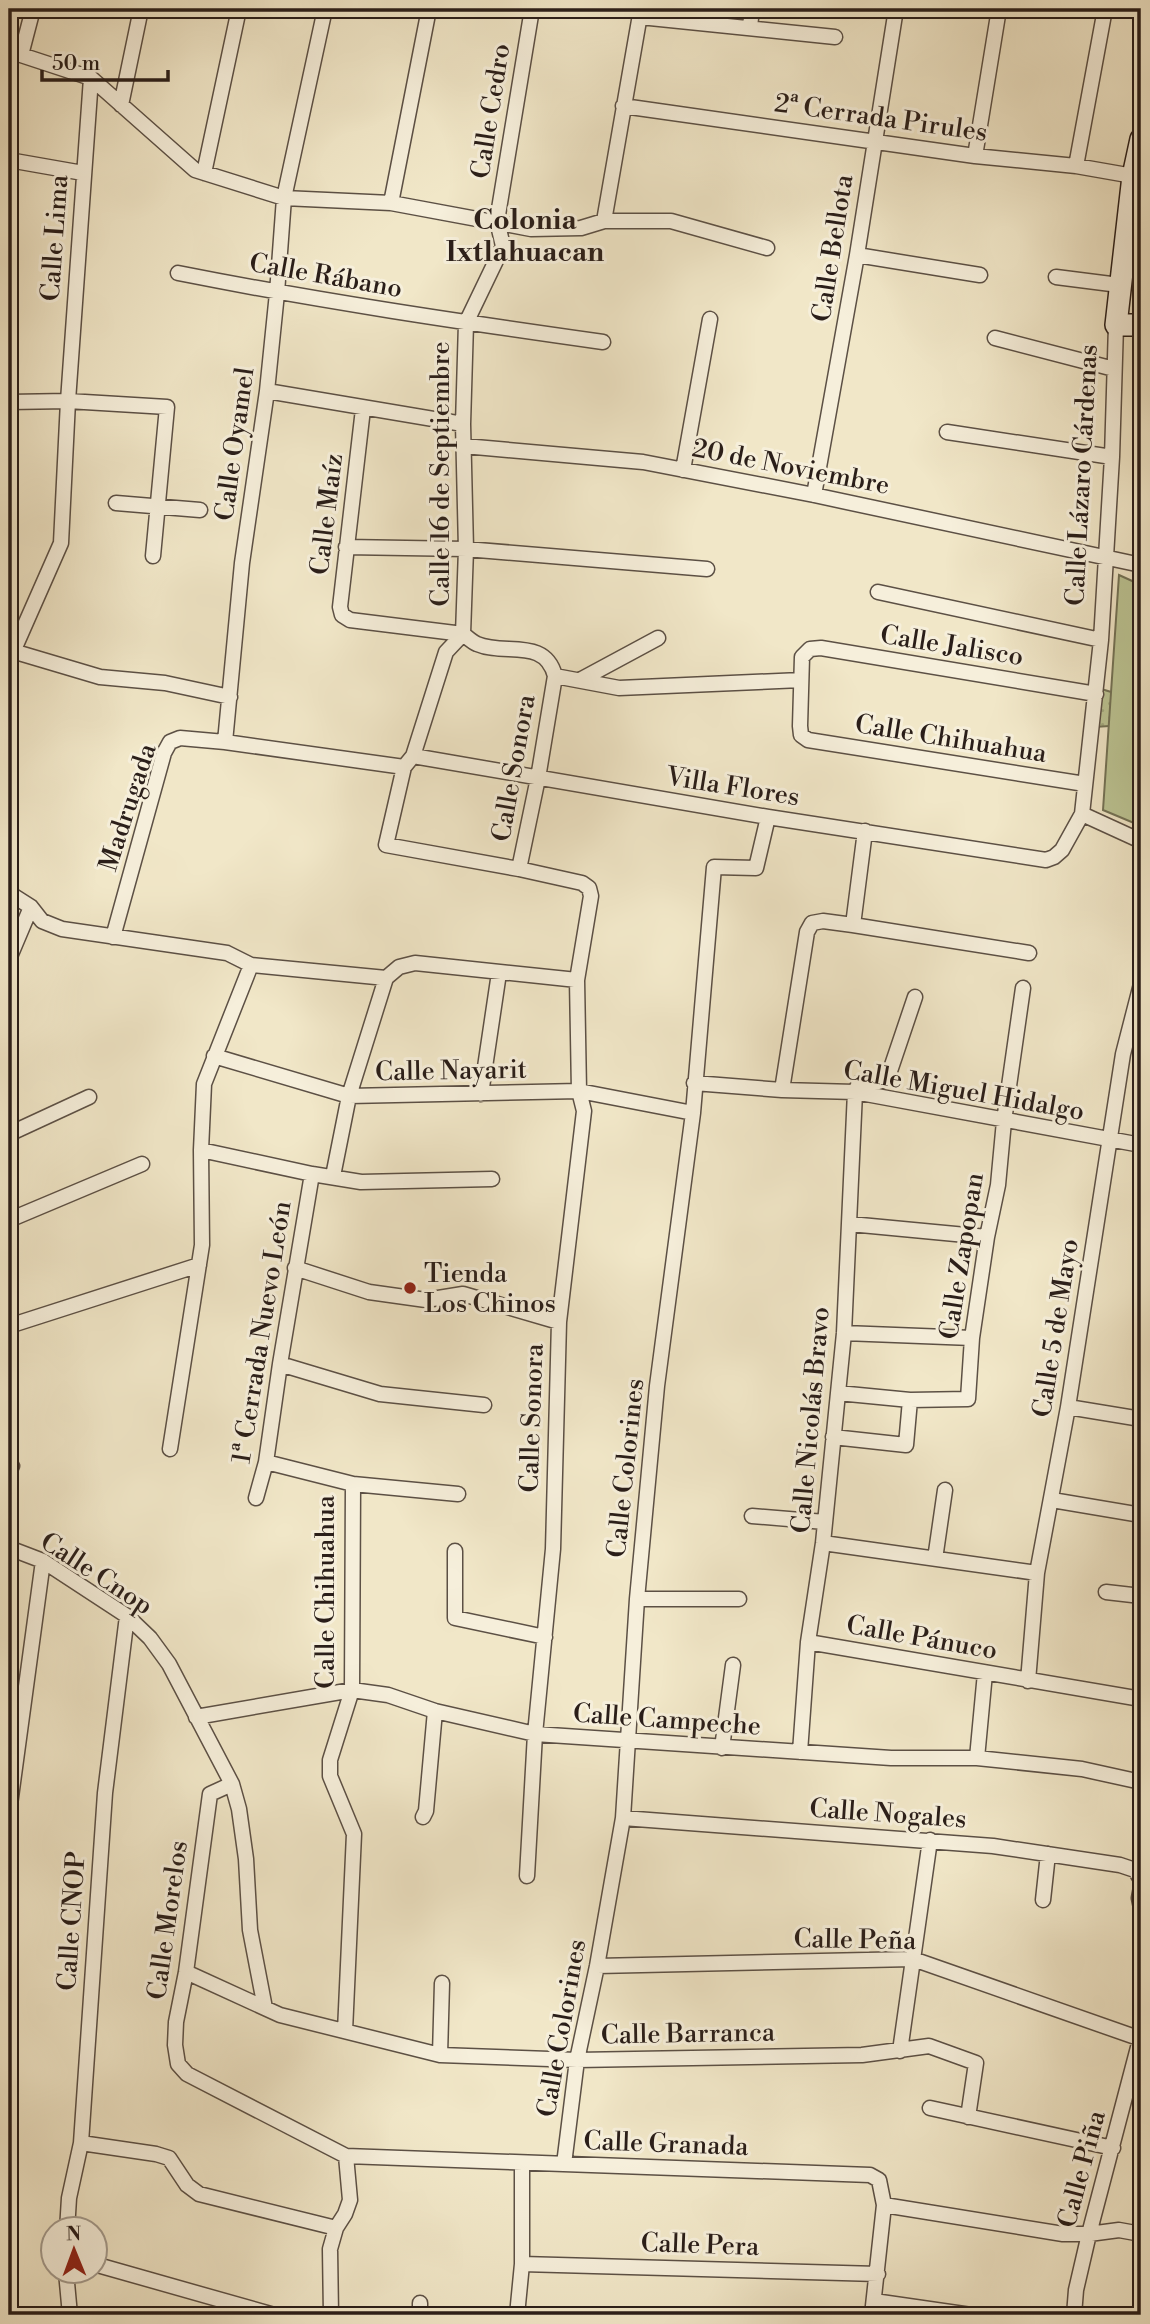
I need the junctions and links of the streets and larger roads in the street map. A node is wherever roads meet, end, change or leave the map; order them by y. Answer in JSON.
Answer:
{"nodes":[{"id":1,"x":33,"y":9,"type":"edge"},
{"id":2,"x":141,"y":9,"type":"edge"},
{"id":3,"x":239,"y":9,"type":"edge"},
{"id":4,"x":325,"y":9,"type":"edge"},
{"id":5,"x":429,"y":9,"type":"edge"},
{"id":6,"x":532,"y":9,"type":"edge"},
{"id":7,"x":752,"y":9,"type":"edge"},
{"id":8,"x":896,"y":9,"type":"edge"},
{"id":9,"x":999,"y":9,"type":"edge"},
{"id":10,"x":1105,"y":9,"type":"edge"},
{"id":11,"x":640,"y":13,"type":"edge"},
{"id":12,"x":750,"y":27,"type":"junction"},
{"id":13,"x":835,"y":37,"type":"dead end"},
{"id":14,"x":91,"y":78,"type":"junction"},
{"id":15,"x":121,"y":105,"type":"junction"},
{"id":16,"x":623,"y":106,"type":"junction"},
{"id":17,"x":1141,"y":139,"type":"edge"},
{"id":18,"x":874,"y":141,"type":"junction"},
{"id":19,"x":975,"y":156,"type":"junction"},
{"id":20,"x":9,"y":160,"type":"edge"},
{"id":21,"x":1076,"y":166,"type":"junction"},
{"id":22,"x":83,"y":173,"type":"junction"},
{"id":23,"x":204,"y":173,"type":"junction"},
{"id":24,"x":1133,"y":176,"type":"junction"},
{"id":25,"x":284,"y":198,"type":"junction"},
{"id":26,"x":391,"y":203,"type":"junction"},
{"id":27,"x":497,"y":221,"type":"junction"},
{"id":28,"x":604,"y":221,"type":"junction"},
{"id":29,"x":1134,"y":230,"type":"edge"},
{"id":30,"x":767,"y":248,"type":"dead end"},
{"id":31,"x":858,"y":255,"type":"junction"},
{"id":32,"x":178,"y":273,"type":"dead end"},
{"id":33,"x":980,"y":275,"type":"dead end"},
{"id":34,"x":1056,"y":277,"type":"dead end"},
{"id":35,"x":1119,"y":285,"type":"junction"},
{"id":36,"x":278,"y":293,"type":"junction"},
{"id":37,"x":710,"y":319,"type":"dead end"},
{"id":38,"x":466,"y":323,"type":"junction"},
{"id":39,"x":1116,"y":325,"type":"junction"},
{"id":40,"x":1141,"y":325,"type":"edge"},
{"id":41,"x":995,"y":338,"type":"dead end"},
{"id":42,"x":603,"y":342,"type":"dead end"},
{"id":43,"x":1114,"y":369,"type":"junction"},
{"id":44,"x":267,"y":391,"type":"junction"},
{"id":45,"x":68,"y":401,"type":"junction"},
{"id":46,"x":9,"y":402,"type":"edge"},
{"id":47,"x":363,"y":409,"type":"junction"},
{"id":48,"x":463,"y":424,"type":"junction"},
{"id":49,"x":947,"y":432,"type":"dead end"},
{"id":50,"x":464,"y":446,"type":"junction"},
{"id":51,"x":1112,"y":457,"type":"junction"},
{"id":52,"x":683,"y":470,"type":"junction"},
{"id":53,"x":814,"y":495,"type":"junction"},
{"id":54,"x":116,"y":503,"type":"dead end"},
{"id":55,"x":158,"y":506,"type":"junction"},
{"id":56,"x":200,"y":510,"type":"dead end"},
{"id":57,"x":346,"y":547,"type":"junction"},
{"id":58,"x":466,"y":549,"type":"junction"},
{"id":59,"x":153,"y":556,"type":"dead end"},
{"id":60,"x":1104,"y":556,"type":"junction"},
{"id":61,"x":1141,"y":565,"type":"edge"},
{"id":62,"x":707,"y":569,"type":"dead end"},
{"id":63,"x":878,"y":592,"type":"dead end"},
{"id":64,"x":463,"y":634,"type":"junction"},
{"id":65,"x":658,"y":638,"type":"dead end"},
{"id":66,"x":1101,"y":640,"type":"junction"},
{"id":67,"x":10,"y":654,"type":"edge"},
{"id":68,"x":555,"y":676,"type":"junction"},
{"id":69,"x":580,"y":680,"type":"junction"},
{"id":70,"x":801,"y":680,"type":"junction"},
{"id":71,"x":1097,"y":694,"type":"junction"},
{"id":72,"x":230,"y":697,"type":"junction"},
{"id":73,"x":225,"y":742,"type":"junction"},
{"id":74,"x":408,"y":762,"type":"junction"},
{"id":75,"x":538,"y":778,"type":"junction"},
{"id":76,"x":1085,"y":784,"type":"junction"},
{"id":77,"x":1082,"y":814,"type":"junction"},
{"id":78,"x":768,"y":817,"type":"junction"},
{"id":79,"x":865,"y":831,"type":"junction"},
{"id":80,"x":1141,"y":841,"type":"edge"},
{"id":81,"x":519,"y":869,"type":"junction"},
{"id":82,"x":9,"y":893,"type":"edge"},
{"id":83,"x":31,"y":907,"type":"junction"},
{"id":84,"x":853,"y":925,"type":"junction"},
{"id":85,"x":113,"y":937,"type":"junction"},
{"id":86,"x":1029,"y":953,"type":"dead end"},
{"id":87,"x":9,"y":959,"type":"edge"},
{"id":88,"x":251,"y":965,"type":"junction"},
{"id":89,"x":499,"y":973,"type":"junction"},
{"id":90,"x":386,"y":978,"type":"junction"},
{"id":91,"x":577,"y":980,"type":"junction"},
{"id":92,"x":1141,"y":984,"type":"edge"},
{"id":93,"x":1023,"y":988,"type":"dead end"},
{"id":94,"x":915,"y":997,"type":"dead end"},
{"id":95,"x":214,"y":1056,"type":"junction"},
{"id":96,"x":694,"y":1083,"type":"junction"},
{"id":97,"x":782,"y":1090,"type":"junction"},
{"id":98,"x":579,"y":1091,"type":"junction"},
{"id":99,"x":855,"y":1092,"type":"junction"},
{"id":100,"x":481,"y":1094,"type":"junction"},
{"id":101,"x":349,"y":1096,"type":"junction"},
{"id":102,"x":89,"y":1097,"type":"dead end"},
{"id":103,"x":692,"y":1113,"type":"junction"},
{"id":104,"x":1004,"y":1121,"type":"junction"},
{"id":105,"x":9,"y":1134,"type":"edge"},
{"id":106,"x":1108,"y":1140,"type":"junction"},
{"id":107,"x":1141,"y":1145,"type":"edge"},
{"id":108,"x":201,"y":1150,"type":"junction"},
{"id":109,"x":142,"y":1164,"type":"dead end"},
{"id":110,"x":312,"y":1174,"type":"junction"},
{"id":111,"x":333,"y":1177,"type":"junction"},
{"id":112,"x":492,"y":1179,"type":"dead end"},
{"id":113,"x":9,"y":1220,"type":"edge"},
{"id":114,"x":850,"y":1224,"type":"junction"},
{"id":115,"x":987,"y":1237,"type":"junction"},
{"id":116,"x":199,"y":1265,"type":"junction"},
{"id":117,"x":295,"y":1268,"type":"junction"},
{"id":118,"x":559,"y":1322,"type":"junction"},
{"id":119,"x":9,"y":1326,"type":"edge"},
{"id":120,"x":844,"y":1333,"type":"junction"},
{"id":121,"x":972,"y":1338,"type":"junction"},
{"id":122,"x":280,"y":1364,"type":"junction"},
{"id":123,"x":838,"y":1393,"type":"junction"},
{"id":124,"x":910,"y":1400,"type":"junction"},
{"id":125,"x":484,"y":1405,"type":"dead end"},
{"id":126,"x":1068,"y":1407,"type":"junction"},
{"id":127,"x":1141,"y":1419,"type":"edge"},
{"id":128,"x":833,"y":1437,"type":"junction"},
{"id":129,"x":170,"y":1449,"type":"dead end"},
{"id":130,"x":266,"y":1462,"type":"junction"},
{"id":131,"x":353,"y":1484,"type":"junction"},
{"id":132,"x":945,"y":1490,"type":"dead end"},
{"id":133,"x":458,"y":1494,"type":"dead end"},
{"id":134,"x":256,"y":1498,"type":"dead end"},
{"id":135,"x":1052,"y":1500,"type":"junction"},
{"id":136,"x":1141,"y":1515,"type":"edge"},
{"id":137,"x":752,"y":1516,"type":"dead end"},
{"id":138,"x":825,"y":1522,"type":"junction"},
{"id":139,"x":823,"y":1543,"type":"junction"},
{"id":140,"x":9,"y":1548,"type":"edge"},
{"id":141,"x":455,"y":1551,"type":"dead end"},
{"id":142,"x":935,"y":1559,"type":"junction"},
{"id":143,"x":43,"y":1560,"type":"junction"},
{"id":144,"x":1037,"y":1573,"type":"junction"},
{"id":145,"x":1106,"y":1591,"type":"dead end"},
{"id":146,"x":1141,"y":1596,"type":"edge"},
{"id":147,"x":637,"y":1599,"type":"junction"},
{"id":148,"x":738,"y":1599,"type":"dead end"},
{"id":149,"x":127,"y":1616,"type":"junction"},
{"id":150,"x":545,"y":1637,"type":"junction"},
{"id":151,"x":808,"y":1642,"type":"junction"},
{"id":152,"x":733,"y":1665,"type":"dead end"},
{"id":153,"x":985,"y":1673,"type":"junction"},
{"id":154,"x":1028,"y":1681,"type":"junction"},
{"id":155,"x":352,"y":1690,"type":"junction"},
{"id":156,"x":1141,"y":1699,"type":"edge"},
{"id":157,"x":435,"y":1711,"type":"junction"},
{"id":158,"x":196,"y":1717,"type":"junction"},
{"id":159,"x":535,"y":1734,"type":"junction"},
{"id":160,"x":627,"y":1741,"type":"junction"},
{"id":161,"x":13,"y":1743,"type":"edge"},
{"id":162,"x":722,"y":1748,"type":"junction"},
{"id":163,"x":800,"y":1752,"type":"junction"},
{"id":164,"x":977,"y":1758,"type":"junction"},
{"id":165,"x":1141,"y":1782,"type":"edge"},
{"id":166,"x":232,"y":1784,"type":"junction"},
{"id":167,"x":9,"y":1812,"type":"edge"},
{"id":168,"x":424,"y":1816,"type":"dead end"},
{"id":169,"x":623,"y":1818,"type":"junction"},
{"id":170,"x":930,"y":1840,"type":"junction"},
{"id":171,"x":1048,"y":1854,"type":"junction"},
{"id":172,"x":527,"y":1876,"type":"dead end"},
{"id":173,"x":1141,"y":1880,"type":"edge"},
{"id":174,"x":1141,"y":1887,"type":"edge"},
{"id":175,"x":1043,"y":1900,"type":"dead end"},
{"id":176,"x":1141,"y":1908,"type":"edge"},
{"id":177,"x":913,"y":1959,"type":"junction"},
{"id":178,"x":597,"y":1966,"type":"junction"},
{"id":179,"x":186,"y":1972,"type":"junction"},
{"id":180,"x":442,"y":1983,"type":"dead end"},
{"id":181,"x":265,"y":2008,"type":"junction"},
{"id":182,"x":345,"y":2031,"type":"junction"},
{"id":183,"x":1141,"y":2037,"type":"edge"},
{"id":184,"x":900,"y":2051,"type":"junction"},
{"id":185,"x":440,"y":2055,"type":"junction"},
{"id":186,"x":577,"y":2060,"type":"junction"},
{"id":187,"x":187,"y":2074,"type":"joint"},
{"id":188,"x":930,"y":2108,"type":"dead end"},
{"id":189,"x":968,"y":2116,"type":"junction"},
{"id":190,"x":80,"y":2143,"type":"junction"},
{"id":191,"x":1113,"y":2148,"type":"junction"},
{"id":192,"x":346,"y":2156,"type":"junction"},
{"id":193,"x":522,"y":2163,"type":"junction"},
{"id":194,"x":564,"y":2164,"type":"junction"},
{"id":195,"x":884,"y":2205,"type":"junction"},
{"id":196,"x":68,"y":2216,"type":"edge"},
{"id":197,"x":336,"y":2228,"type":"junction"},
{"id":198,"x":1089,"y":2234,"type":"junction"},
{"id":199,"x":1141,"y":2234,"type":"edge"},
{"id":200,"x":522,"y":2264,"type":"junction"},
{"id":201,"x":108,"y":2268,"type":"edge"},
{"id":202,"x":878,"y":2274,"type":"junction"},
{"id":203,"x":67,"y":2286,"type":"edge"},
{"id":204,"x":873,"y":2308,"type":"edge"},
{"id":205,"x":70,"y":2315,"type":"edge"},
{"id":206,"x":274,"y":2315,"type":"edge"},
{"id":207,"x":331,"y":2315,"type":"edge"},
{"id":208,"x":517,"y":2315,"type":"edge"},
{"id":209,"x":971,"y":2315,"type":"edge"},
{"id":210,"x":1074,"y":2315,"type":"edge"}],
"edges":[{"from":1,"to":14,"type":"street"},
{"from":2,"to":15,"type":"street"},
{"from":3,"to":23,"type":"street"},
{"from":4,"to":25,"type":"street","name":"Calle Oyamel"},
{"from":5,"to":26,"type":"street"},
{"from":6,"to":27,"type":"street","name":"Calle Cedro"},
{"from":7,"to":12,"type":"street"},
{"from":8,"to":18,"type":"street","name":"Calle Bellota"},
{"from":9,"to":19,"type":"street"},
{"from":10,"to":21,"type":"street"},
{"from":11,"to":12,"type":"street"},
{"from":11,"to":16,"type":"street"},
{"from":12,"to":13,"type":"street"},
{"from":14,"to":15,"type":"street"},
{"from":14,"to":22,"type":"street","name":"Calle Lima"},
{"from":15,"to":23,"type":"street"},
{"from":16,"to":18,"type":"street","name":"2ª Cerrada Pirules"},
{"from":16,"to":28,"type":"street"},
{"from":17,"to":24,"type":"street","name":"Calle Lázaro Cárdenas"},
{"from":18,"to":19,"type":"street","name":"2ª Cerrada Pirules"},
{"from":18,"to":31,"type":"street","name":"Calle Bellota"},
{"from":19,"to":21,"type":"street","name":"2ª Cerrada Pirules"},
{"from":20,"to":22,"type":"street"},
{"from":21,"to":24,"type":"street","name":"2ª Cerrada Pirules"},
{"from":22,"to":45,"type":"street","name":"Calle Lima"},
{"from":23,"to":25,"type":"street"},
{"from":24,"to":29,"type":"street","name":"Calle Lázaro Cárdenas"},
{"from":25,"to":26,"type":"street"},
{"from":25,"to":36,"type":"street","name":"Calle Oyamel"},
{"from":26,"to":27,"type":"street"},
{"from":27,"to":28,"type":"street"},
{"from":27,"to":38,"type":"street","name":"Calle 16 de Septiembre"},
{"from":28,"to":30,"type":"street"},
{"from":29,"to":35,"type":"street","name":"Calle Lázaro Cárdenas"},
{"from":31,"to":33,"type":"street"},
{"from":31,"to":53,"type":"street","name":"Calle Bellota"},
{"from":32,"to":36,"type":"street","name":"Calle Rábano"},
{"from":34,"to":35,"type":"street"},
{"from":35,"to":39,"type":"street","name":"Calle Lázaro Cárdenas"},
{"from":36,"to":38,"type":"street","name":"Calle Rábano"},
{"from":36,"to":44,"type":"street","name":"Calle Oyamel"},
{"from":37,"to":52,"type":"street"},
{"from":38,"to":42,"type":"street","name":"Calle Rábano"},
{"from":38,"to":48,"type":"street","name":"Calle 16 de Septiembre"},
{"from":39,"to":40,"type":"street"},
{"from":39,"to":43,"type":"street","name":"Calle Lázaro Cárdenas"},
{"from":41,"to":43,"type":"street"},
{"from":43,"to":51,"type":"street","name":"Calle Lázaro Cárdenas"},
{"from":44,"to":47,"type":"street"},
{"from":44,"to":72,"type":"street","name":"Calle Oyamel"},
{"from":45,"to":46,"type":"street"},
{"from":45,"to":55,"type":"street"},
{"from":45,"to":67,"type":"street","name":"Calle Lima"},
{"from":47,"to":48,"type":"street"},
{"from":47,"to":57,"type":"street","name":"Calle Maíz"},
{"from":48,"to":50,"type":"street","name":"Calle 16 de Septiembre"},
{"from":49,"to":51,"type":"street"},
{"from":50,"to":52,"type":"street","name":"20 de Noviembre"},
{"from":50,"to":58,"type":"street","name":"Calle 16 de Septiembre"},
{"from":51,"to":60,"type":"street","name":"Calle Lázaro Cárdenas"},
{"from":52,"to":53,"type":"street","name":"20 de Noviembre"},
{"from":53,"to":60,"type":"street","name":"20 de Noviembre"},
{"from":54,"to":55,"type":"street"},
{"from":55,"to":56,"type":"street"},
{"from":55,"to":59,"type":"street"},
{"from":57,"to":58,"type":"street"},
{"from":57,"to":64,"type":"street","name":"Calle Maíz"},
{"from":58,"to":62,"type":"street"},
{"from":58,"to":64,"type":"street","name":"Calle 16 de Septiembre"},
{"from":60,"to":61,"type":"street","name":"20 de Noviembre"},
{"from":60,"to":66,"type":"street","name":"Calle Lázaro Cárdenas"},
{"from":63,"to":66,"type":"street"},
{"from":64,"to":68,"type":"street"},
{"from":64,"to":74,"type":"street","name":"Calle 16 de Septiembre"},
{"from":65,"to":69,"type":"street"},
{"from":66,"to":71,"type":"street","name":"Calle Lázaro Cárdenas"},
{"from":67,"to":72,"type":"street"},
{"from":68,"to":69,"type":"street"},
{"from":68,"to":75,"type":"street","name":"Calle Sonora"},
{"from":69,"to":70,"type":"street"},
{"from":70,"to":71,"type":"street","name":"Calle Jalisco"},
{"from":70,"to":76,"type":"street","name":"Calle Chihuahua"},
{"from":71,"to":76,"type":"street","name":"Calle Lázaro Cárdenas"},
{"from":72,"to":73,"type":"street","name":"Calle Oyamel"},
{"from":73,"to":74,"type":"street","name":"Villa Flores"},
{"from":73,"to":85,"type":"street","name":"Madrugada"},
{"from":74,"to":75,"type":"street","name":"Villa Flores"},
{"from":74,"to":81,"type":"street","name":"Calle 16 de Septiembre"},
{"from":75,"to":78,"type":"street","name":"Villa Flores"},
{"from":75,"to":81,"type":"street","name":"Calle Sonora"},
{"from":76,"to":77,"type":"street","name":"Calle Lázaro Cárdenas"},
{"from":77,"to":79,"type":"street","name":"Villa Flores"},
{"from":77,"to":80,"type":"street"},
{"from":78,"to":79,"type":"street","name":"Villa Flores"},
{"from":78,"to":96,"type":"street","name":"Calle Colorines"},
{"from":79,"to":84,"type":"street"},
{"from":81,"to":91,"type":"street","name":"Calle Sonora"},
{"from":82,"to":83,"type":"street"},
{"from":83,"to":85,"type":"street"},
{"from":83,"to":87,"type":"street"},
{"from":84,"to":86,"type":"street"},
{"from":84,"to":97,"type":"street"},
{"from":85,"to":88,"type":"street"},
{"from":88,"to":90,"type":"street"},
{"from":88,"to":95,"type":"street"},
{"from":89,"to":90,"type":"street"},
{"from":89,"to":91,"type":"street"},
{"from":89,"to":100,"type":"street"},
{"from":90,"to":101,"type":"street"},
{"from":91,"to":98,"type":"street","name":"Calle Sonora"},
{"from":92,"to":106,"type":"street","name":"Calle 5 de Mayo"},
{"from":93,"to":104,"type":"street"},
{"from":94,"to":99,"type":"street"},
{"from":95,"to":101,"type":"street","name":"Calle Nayarit"},
{"from":95,"to":108,"type":"street"},
{"from":96,"to":97,"type":"street","name":"Calle Miguel Hidalgo"},
{"from":96,"to":103,"type":"street","name":"Calle Colorines"},
{"from":97,"to":99,"type":"street","name":"Calle Miguel Hidalgo"},
{"from":98,"to":100,"type":"street","name":"Calle Nayarit"},
{"from":98,"to":103,"type":"street","name":"Calle Nayarit"},
{"from":98,"to":118,"type":"street","name":"Calle Sonora"},
{"from":99,"to":104,"type":"street","name":"Calle Miguel Hidalgo"},
{"from":99,"to":114,"type":"street","name":"Calle Nicolás Bravo"},
{"from":100,"to":101,"type":"street","name":"Calle Nayarit"},
{"from":101,"to":111,"type":"street"},
{"from":102,"to":105,"type":"street"},
{"from":103,"to":147,"type":"street","name":"Calle Colorines"},
{"from":104,"to":106,"type":"street","name":"Calle Miguel Hidalgo"},
{"from":104,"to":115,"type":"street","name":"Calle Zapopan"},
{"from":106,"to":107,"type":"street","name":"Calle Miguel Hidalgo"},
{"from":106,"to":126,"type":"street","name":"Calle 5 de Mayo"},
{"from":108,"to":110,"type":"street"},
{"from":108,"to":116,"type":"street"},
{"from":109,"to":113,"type":"street"},
{"from":110,"to":111,"type":"street"},
{"from":110,"to":117,"type":"street","name":"1ª Cerrada Nuevo León"},
{"from":111,"to":112,"type":"street"},
{"from":114,"to":115,"type":"street"},
{"from":114,"to":120,"type":"street","name":"Calle Nicolás Bravo"},
{"from":115,"to":121,"type":"street","name":"Calle Zapopan"},
{"from":116,"to":119,"type":"street"},
{"from":116,"to":129,"type":"street"},
{"from":117,"to":118,"type":"street"},
{"from":117,"to":122,"type":"street","name":"1ª Cerrada Nuevo León"},
{"from":118,"to":150,"type":"street","name":"Calle Sonora"},
{"from":120,"to":121,"type":"street"},
{"from":120,"to":123,"type":"street","name":"Calle Nicolás Bravo"},
{"from":121,"to":124,"type":"street","name":"Calle Zapopan"},
{"from":122,"to":125,"type":"street"},
{"from":122,"to":130,"type":"street","name":"1ª Cerrada Nuevo León"},
{"from":123,"to":124,"type":"street"},
{"from":123,"to":128,"type":"street","name":"Calle Nicolás Bravo"},
{"from":124,"to":128,"type":"street"},
{"from":126,"to":127,"type":"street"},
{"from":126,"to":135,"type":"street","name":"Calle 5 de Mayo"},
{"from":128,"to":138,"type":"street","name":"Calle Nicolás Bravo"},
{"from":130,"to":131,"type":"street","name":"Calle Chihuahua"},
{"from":130,"to":134,"type":"street","name":"1ª Cerrada Nuevo León"},
{"from":131,"to":133,"type":"street"},
{"from":131,"to":155,"type":"street","name":"Calle Chihuahua"},
{"from":132,"to":142,"type":"street"},
{"from":135,"to":136,"type":"street"},
{"from":135,"to":144,"type":"street","name":"Calle 5 de Mayo"},
{"from":137,"to":138,"type":"street"},
{"from":138,"to":139,"type":"street","name":"Calle Nicolás Bravo"},
{"from":139,"to":142,"type":"street"},
{"from":139,"to":151,"type":"street","name":"Calle Nicolás Bravo"},
{"from":140,"to":143,"type":"street","name":"Calle Cnop"},
{"from":141,"to":150,"type":"street"},
{"from":142,"to":144,"type":"street"},
{"from":143,"to":149,"type":"street","name":"Calle Cnop"},
{"from":143,"to":161,"type":"street"},
{"from":144,"to":154,"type":"street","name":"Calle 5 de Mayo"},
{"from":145,"to":146,"type":"street"},
{"from":147,"to":148,"type":"street"},
{"from":147,"to":160,"type":"street","name":"Calle Colorines"},
{"from":149,"to":158,"type":"street","name":"Calle Cnop"},
{"from":149,"to":190,"type":"street","name":"Calle CNOP"},
{"from":150,"to":159,"type":"street","name":"Calle Sonora"},
{"from":151,"to":153,"type":"street","name":"Calle Pánuco"},
{"from":151,"to":163,"type":"street","name":"Calle Nicolás Bravo"},
{"from":152,"to":162,"type":"street"},
{"from":153,"to":154,"type":"street","name":"Calle Pánuco"},
{"from":153,"to":164,"type":"street"},
{"from":154,"to":156,"type":"street","name":"Calle Pánuco"},
{"from":155,"to":157,"type":"street","name":"Calle Campeche"},
{"from":155,"to":158,"type":"street","name":"Calle Campeche"},
{"from":155,"to":182,"type":"street","name":"Calle Chihuahua"},
{"from":157,"to":159,"type":"street","name":"Calle Campeche"},
{"from":157,"to":168,"type":"street"},
{"from":158,"to":166,"type":"street"},
{"from":159,"to":160,"type":"street","name":"Calle Campeche"},
{"from":159,"to":172,"type":"street","name":"Calle Sonora"},
{"from":160,"to":162,"type":"street","name":"Calle Campeche"},
{"from":160,"to":169,"type":"street","name":"Calle Colorines"},
{"from":161,"to":167,"type":"street"},
{"from":162,"to":163,"type":"street","name":"Calle Campeche"},
{"from":163,"to":164,"type":"street","name":"Calle Campeche"},
{"from":164,"to":165,"type":"street","name":"Calle Campeche"},
{"from":166,"to":179,"type":"street","name":"Calle Morelos"},
{"from":166,"to":181,"type":"street"},
{"from":169,"to":170,"type":"street","name":"Calle Nogales"},
{"from":169,"to":178,"type":"street","name":"Calle Colorines"},
{"from":170,"to":171,"type":"street","name":"Calle Nogales"},
{"from":170,"to":177,"type":"street"},
{"from":171,"to":173,"type":"street","name":"Calle Nogales"},
{"from":171,"to":175,"type":"street"},
{"from":174,"to":176,"type":"street"},
{"from":177,"to":178,"type":"street","name":"Calle Peña"},
{"from":177,"to":183,"type":"street","name":"Calle Peña"},
{"from":177,"to":184,"type":"street"},
{"from":178,"to":186,"type":"street","name":"Calle Colorines"},
{"from":179,"to":181,"type":"street","name":"Calle Barranca"},
{"from":179,"to":187,"type":"street","name":"Calle Morelos"},
{"from":180,"to":185,"type":"street"},
{"from":181,"to":182,"type":"street","name":"Calle Barranca"},
{"from":182,"to":185,"type":"street","name":"Calle Barranca"},
{"from":183,"to":191,"type":"street","name":"Calle Piña"},
{"from":184,"to":186,"type":"street","name":"Calle Barranca"},
{"from":184,"to":189,"type":"street","name":"Calle Barranca"},
{"from":185,"to":186,"type":"street","name":"Calle Barranca"},
{"from":186,"to":194,"type":"street","name":"Calle Colorines"},
{"from":187,"to":192,"type":"street","name":"Calle Granada"},
{"from":188,"to":189,"type":"street"},
{"from":189,"to":191,"type":"street"},
{"from":190,"to":196,"type":"street","name":"Calle CNOP"},
{"from":190,"to":197,"type":"street"},
{"from":191,"to":198,"type":"street","name":"Calle Piña"},
{"from":192,"to":193,"type":"street","name":"Calle Granada"},
{"from":192,"to":197,"type":"street"},
{"from":193,"to":194,"type":"street","name":"Calle Granada"},
{"from":193,"to":200,"type":"street"},
{"from":194,"to":195,"type":"street","name":"Calle Granada"},
{"from":195,"to":198,"type":"street"},
{"from":195,"to":202,"type":"street"},
{"from":197,"to":207,"type":"street"},
{"from":198,"to":199,"type":"street"},
{"from":198,"to":210,"type":"street","name":"Calle Piña"},
{"from":200,"to":202,"type":"street","name":"Calle Pera"},
{"from":200,"to":208,"type":"street"},
{"from":201,"to":206,"type":"street"},
{"from":202,"to":204,"type":"street"},
{"from":203,"to":205,"type":"street"},
{"from":204,"to":209,"type":"street"}]}
